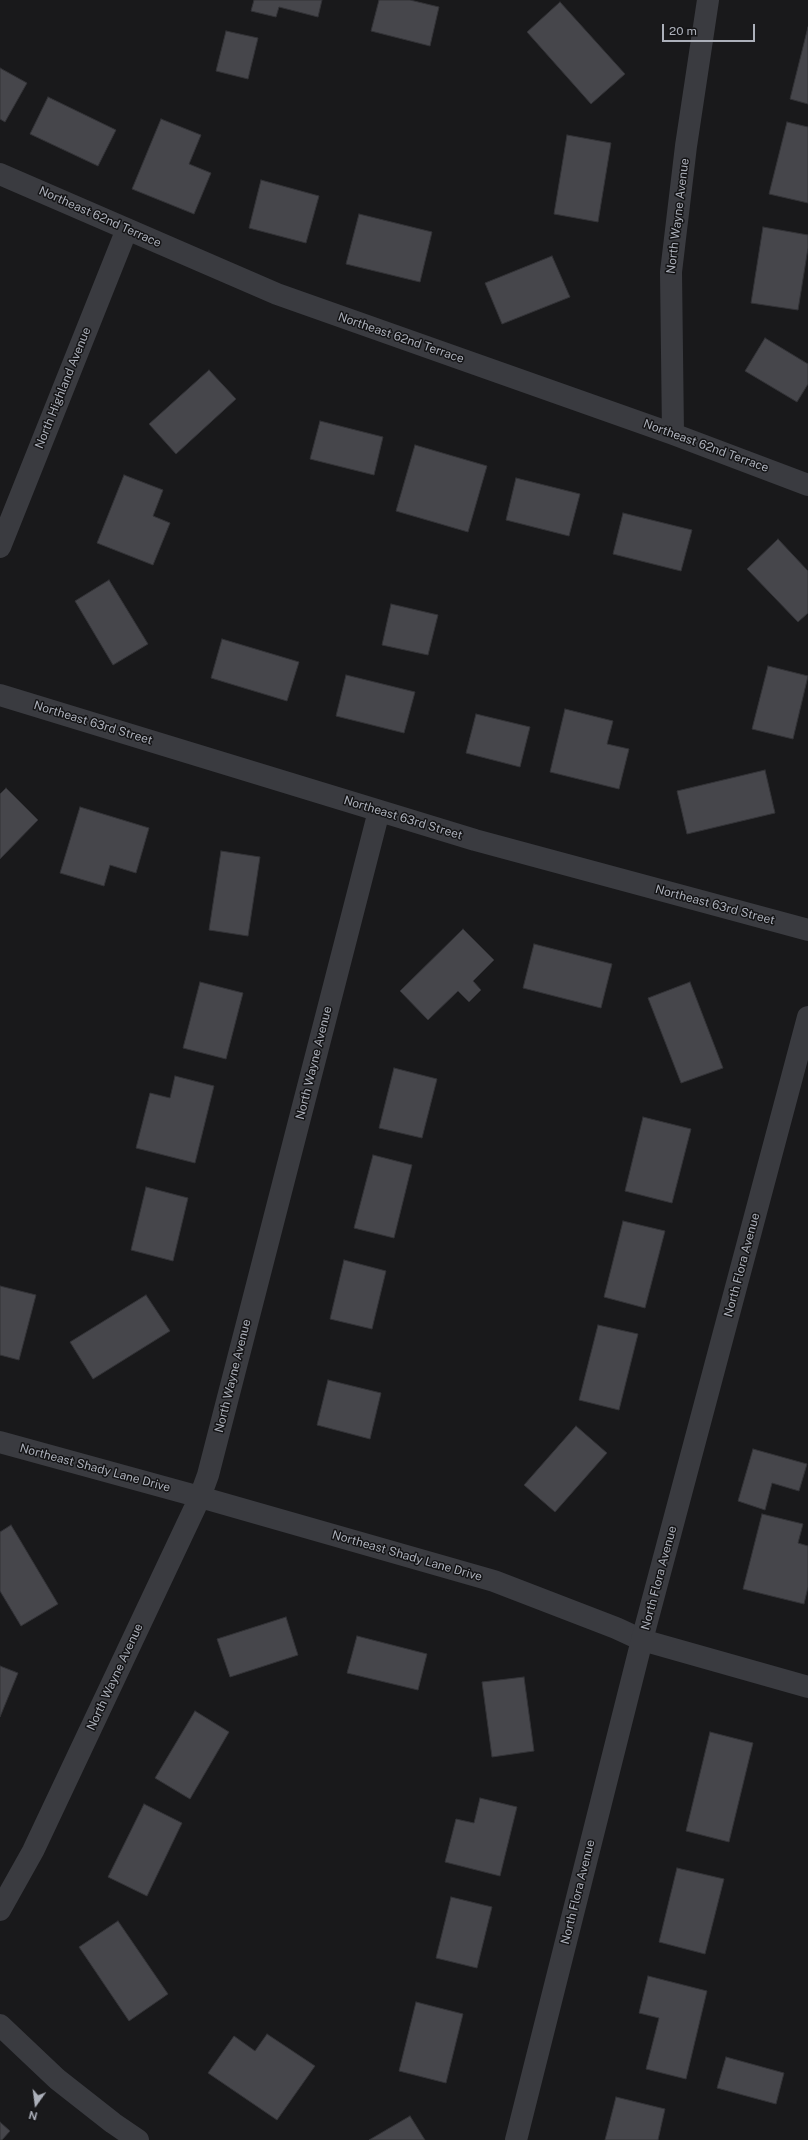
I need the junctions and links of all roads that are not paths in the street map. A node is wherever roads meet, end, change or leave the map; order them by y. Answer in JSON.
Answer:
{"nodes":[{"id":1,"x":708,"y":0,"type":"edge"},
{"id":2,"x":0,"y":174,"type":"edge"},
{"id":3,"x":127,"y":229,"type":"junction"},
{"id":4,"x":673,"y":434,"type":"junction"},
{"id":5,"x":808,"y":484,"type":"edge"},
{"id":6,"x":0,"y":547,"type":"edge"},
{"id":7,"x":0,"y":695,"type":"edge"},
{"id":8,"x":379,"y":810,"type":"junction"},
{"id":9,"x":808,"y":930,"type":"edge"},
{"id":10,"x":808,"y":1017,"type":"edge"},
{"id":11,"x":0,"y":1442,"type":"edge"},
{"id":12,"x":200,"y":1497,"type":"junction"},
{"id":13,"x":642,"y":1640,"type":"junction"},
{"id":14,"x":808,"y":1687,"type":"edge"},
{"id":15,"x":0,"y":1910,"type":"edge"},
{"id":16,"x":0,"y":2025,"type":"edge"},
{"id":17,"x":138,"y":2140,"type":"edge"},
{"id":18,"x":516,"y":2140,"type":"edge"}],
"edges":[{"from":1,"to":4,"type":"street","name":"North Wayne Avenue"},
{"from":2,"to":3,"type":"street","name":"Northeast 62nd Terrace"},
{"from":3,"to":4,"type":"street","name":"Northeast 62nd Terrace"},
{"from":3,"to":6,"type":"street","name":"North Highland Avenue"},
{"from":4,"to":5,"type":"street","name":"Northeast 62nd Terrace"},
{"from":7,"to":8,"type":"street","name":"Northeast 63rd Street"},
{"from":8,"to":9,"type":"street","name":"Northeast 63rd Street"},
{"from":8,"to":12,"type":"street","name":"North Wayne Avenue"},
{"from":10,"to":13,"type":"street","name":"North Flora Avenue"},
{"from":11,"to":12,"type":"street","name":"Northeast Shady Lane Drive"},
{"from":12,"to":13,"type":"street","name":"Northeast Shady Lane Drive"},
{"from":12,"to":15,"type":"street","name":"North Wayne Avenue"},
{"from":13,"to":14,"type":"street","name":"Northeast Shady Lane Drive"},
{"from":13,"to":18,"type":"street","name":"North Flora Avenue"},
{"from":16,"to":17,"type":"street"}]}
